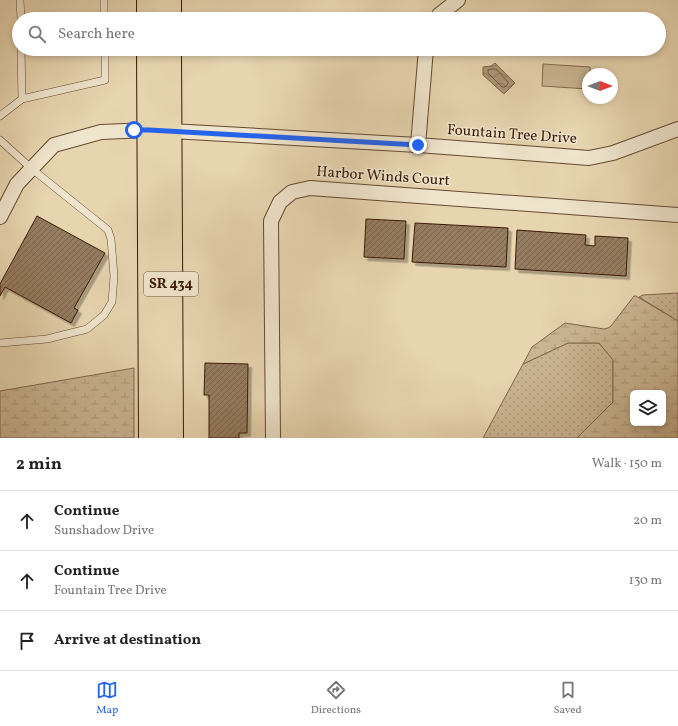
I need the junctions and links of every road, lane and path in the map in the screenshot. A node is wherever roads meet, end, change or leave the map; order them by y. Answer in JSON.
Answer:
{"nodes":[{"id":1,"x":20,"y":0,"type":"edge"},
{"id":2,"x":104,"y":0,"type":"edge"},
{"id":3,"x":148,"y":0,"type":"edge"},
{"id":4,"x":170,"y":0,"type":"edge"},
{"id":5,"x":458,"y":0,"type":"edge"},
{"id":6,"x":21,"y":12,"type":"edge"},
{"id":7,"x":104,"y":12,"type":"edge"},
{"id":8,"x":148,"y":12,"type":"edge"},
{"id":9,"x":170,"y":12,"type":"edge"},
{"id":10,"x":443,"y":12,"type":"edge"},
{"id":11,"x":21,"y":56,"type":"edge"},
{"id":12,"x":105,"y":56,"type":"edge"},
{"id":13,"x":148,"y":56,"type":"edge"},
{"id":14,"x":170,"y":56,"type":"edge"},
{"id":15,"x":425,"y":56,"type":"edge"},
{"id":16,"x":22,"y":99,"type":"junction"},
{"id":17,"x":0,"y":116,"type":"edge"},
{"id":18,"x":678,"y":129,"type":"edge"},
{"id":19,"x":149,"y":130,"type":"junction"},
{"id":20,"x":170,"y":131,"type":"junction"},
{"id":21,"x":0,"y":140,"type":"edge"},
{"id":22,"x":418,"y":145,"type":"junction"},
{"id":23,"x":32,"y":168,"type":"junction"},
{"id":24,"x":678,"y":215,"type":"edge"},
{"id":25,"x":0,"y":217,"type":"edge"},
{"id":26,"x":0,"y":343,"type":"edge"},
{"id":27,"x":150,"y":438,"type":"edge"},
{"id":28,"x":172,"y":438,"type":"edge"},
{"id":29,"x":273,"y":438,"type":"edge"}],
"edges":[{"from":1,"to":6,"type":"lane"},
{"from":2,"to":7,"type":"lane"},
{"from":3,"to":8,"type":"main road"},
{"from":4,"to":9,"type":"main road"},
{"from":5,"to":10,"type":"street"},
{"from":11,"to":16,"type":"lane"},
{"from":12,"to":16,"type":"lane"},
{"from":13,"to":19,"type":"main road","number":"SR 434"},
{"from":14,"to":20,"type":"main road","number":"SR 434"},
{"from":15,"to":22,"type":"street"},
{"from":16,"to":17,"type":"lane"},
{"from":18,"to":22,"type":"street","name":"Fountain Tree Drive"},
{"from":19,"to":20,"type":"street","name":"Fountain Tree Drive"},
{"from":19,"to":23,"type":"street","name":"Fountain Tree Drive"},
{"from":19,"to":27,"type":"main road","number":"SR 434"},
{"from":20,"to":22,"type":"street","name":"Fountain Tree Drive"},
{"from":20,"to":28,"type":"main road","number":"SR 434"},
{"from":21,"to":23,"type":"lane"},
{"from":23,"to":25,"type":"street","name":"Fountain Tree Drive"},
{"from":23,"to":26,"type":"lane"},
{"from":24,"to":29,"type":"street","name":"Harbor Winds Court"}]}
